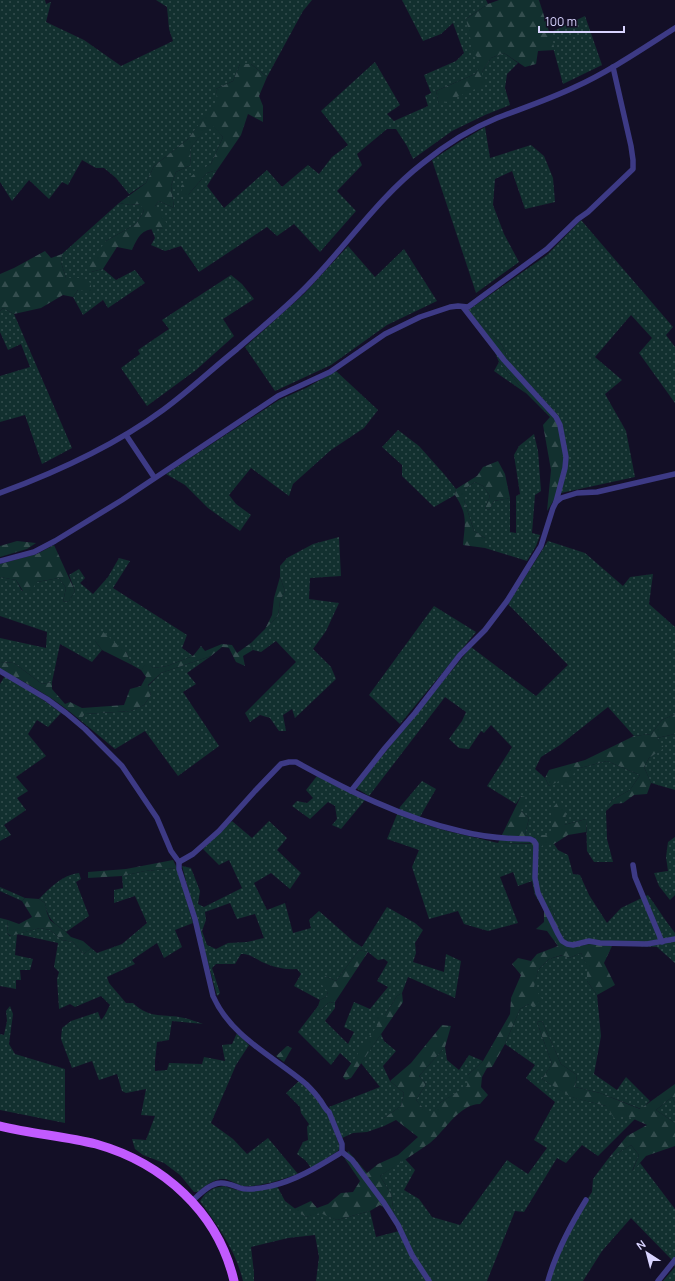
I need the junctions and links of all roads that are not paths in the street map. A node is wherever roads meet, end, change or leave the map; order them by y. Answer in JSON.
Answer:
{"nodes":[{"id":1,"x":675,"y":28,"type":"edge"},
{"id":2,"x":613,"y":67,"type":"junction"},
{"id":3,"x":463,"y":307,"type":"junction"},
{"id":4,"x":126,"y":435,"type":"junction"},
{"id":5,"x":675,"y":474,"type":"edge"},
{"id":6,"x":154,"y":477,"type":"junction"},
{"id":7,"x":0,"y":493,"type":"edge"},
{"id":8,"x":556,"y":502,"type":"junction"},
{"id":9,"x":0,"y":561,"type":"edge"},
{"id":10,"x":0,"y":671,"type":"edge"},
{"id":11,"x":351,"y":791,"type":"junction"},
{"id":12,"x":178,"y":862,"type":"junction"},
{"id":13,"x":633,"y":866,"type":"dead end"},
{"id":14,"x":675,"y":939,"type":"edge"},
{"id":15,"x":662,"y":942,"type":"junction"},
{"id":16,"x":0,"y":1126,"type":"edge"},
{"id":17,"x":342,"y":1152,"type":"junction"},
{"id":18,"x":586,"y":1200,"type":"dead end"},
{"id":19,"x":192,"y":1201,"type":"junction"},
{"id":20,"x":675,"y":1260,"type":"edge"},
{"id":21,"x":234,"y":1281,"type":"edge"},
{"id":22,"x":429,"y":1281,"type":"edge"},
{"id":23,"x":548,"y":1281,"type":"edge"},
{"id":24,"x":658,"y":1281,"type":"edge"}],
"edges":[{"from":1,"to":2,"type":"street"},
{"from":2,"to":3,"type":"street"},
{"from":2,"to":4,"type":"street"},
{"from":3,"to":6,"type":"street"},
{"from":3,"to":8,"type":"street"},
{"from":4,"to":6,"type":"street"},
{"from":4,"to":7,"type":"street"},
{"from":5,"to":8,"type":"street"},
{"from":6,"to":9,"type":"street"},
{"from":8,"to":11,"type":"street"},
{"from":10,"to":12,"type":"street"},
{"from":11,"to":12,"type":"street"},
{"from":11,"to":15,"type":"street"},
{"from":12,"to":17,"type":"street"},
{"from":13,"to":15,"type":"street"},
{"from":14,"to":15,"type":"street"},
{"from":16,"to":19,"type":"main road"},
{"from":17,"to":19,"type":"street"},
{"from":17,"to":22,"type":"street"},
{"from":18,"to":23,"type":"street"},
{"from":19,"to":21,"type":"main road"},
{"from":20,"to":24,"type":"street"}]}
